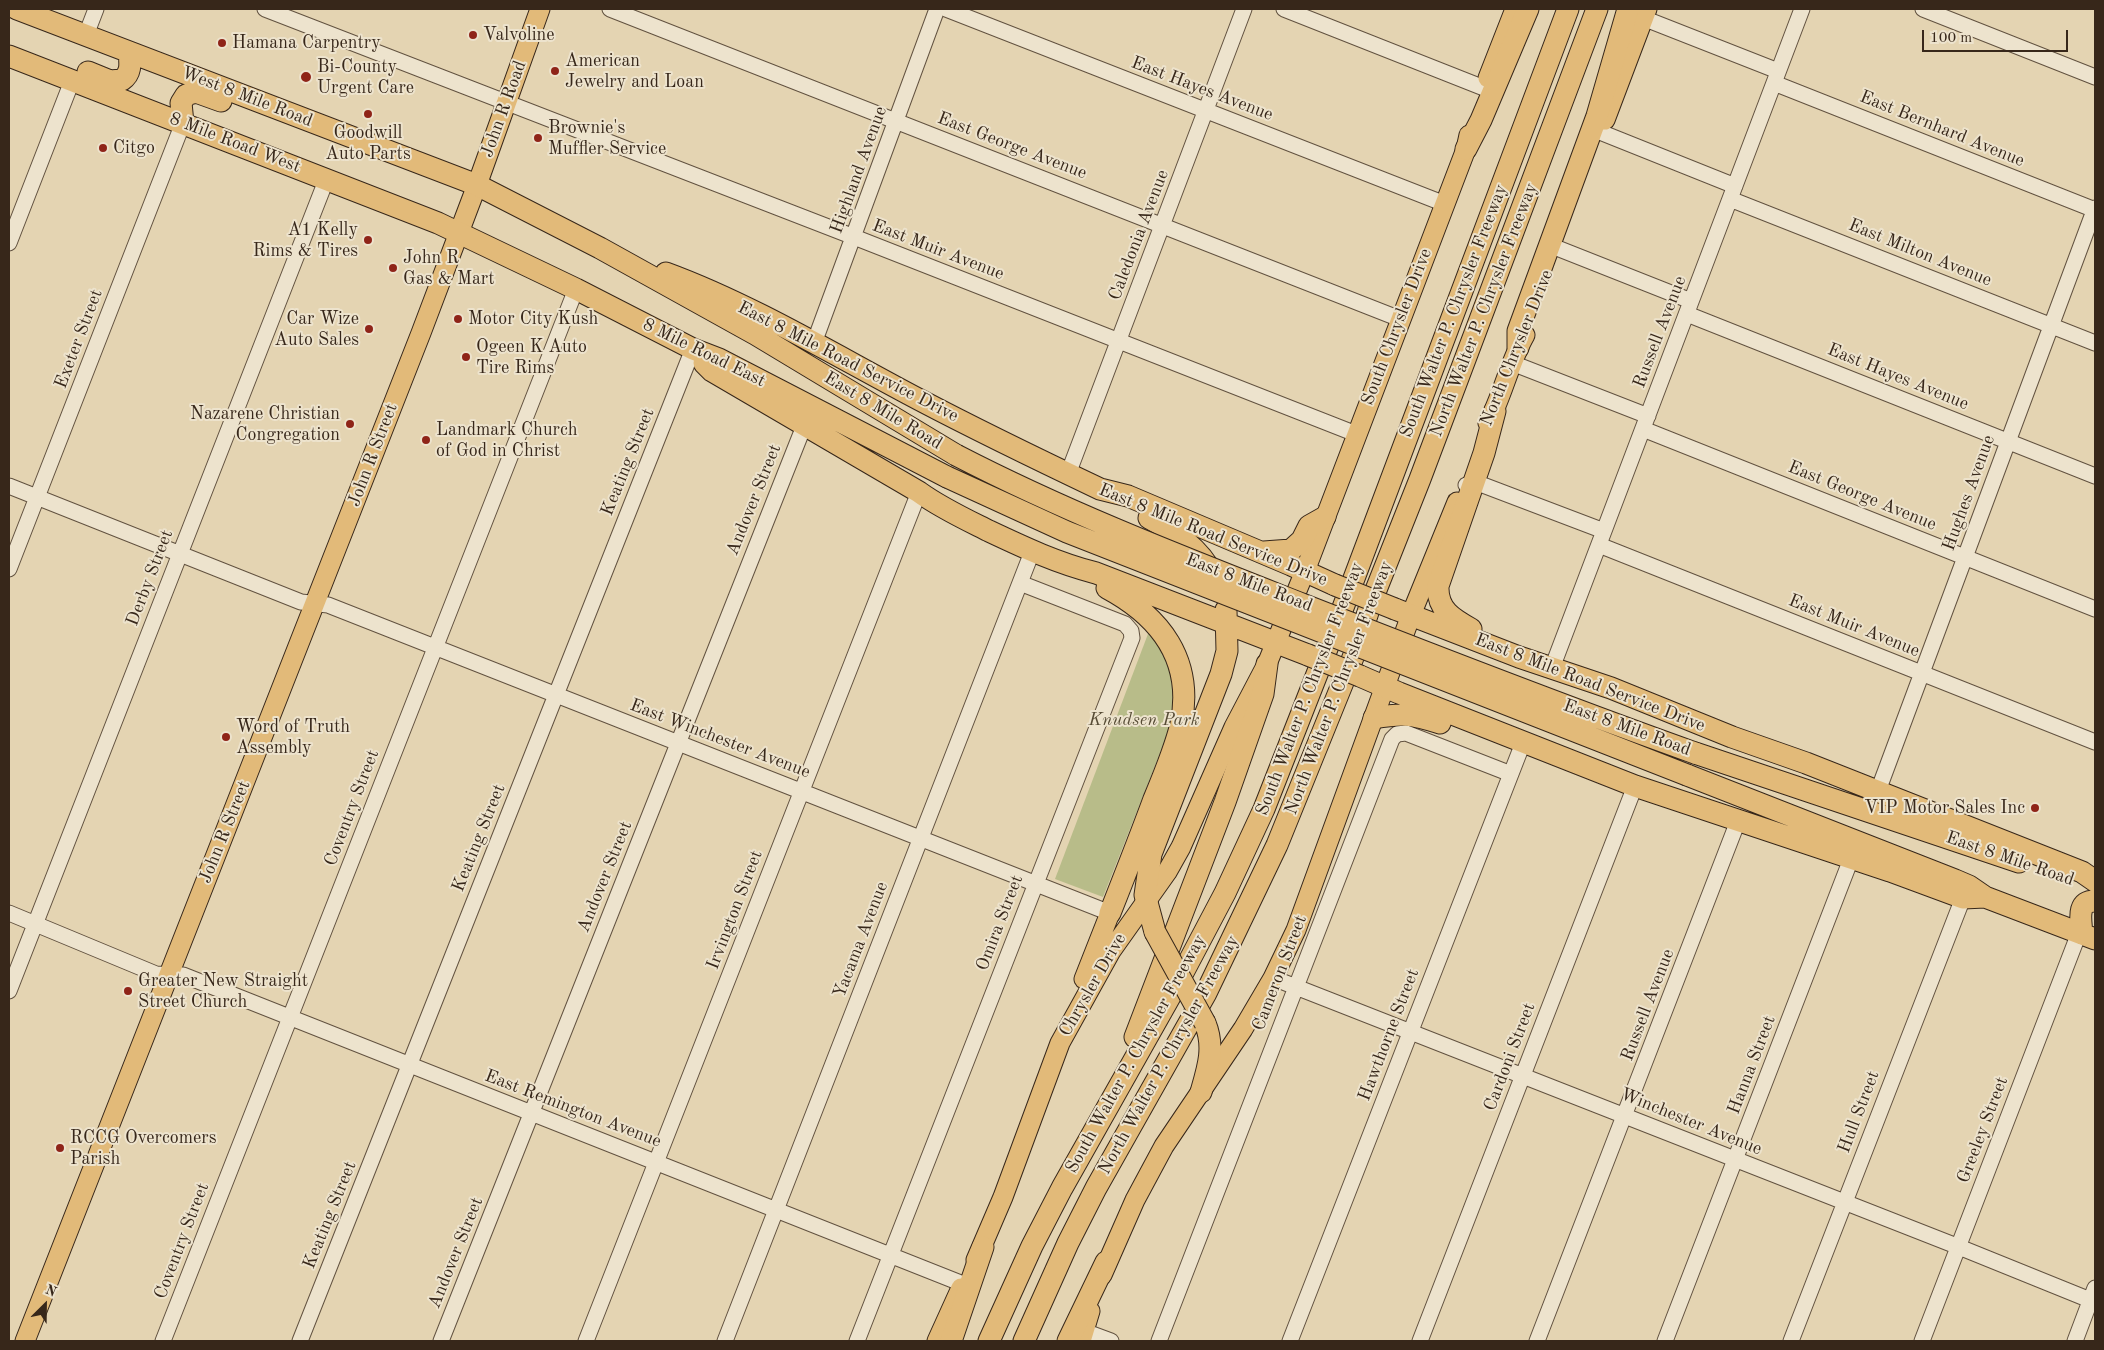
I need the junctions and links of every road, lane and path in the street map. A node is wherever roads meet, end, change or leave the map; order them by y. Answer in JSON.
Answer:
{"nodes":[{"id":1,"x":17,"y":9,"type":"edge"},
{"id":2,"x":96,"y":9,"type":"edge"},
{"id":3,"x":265,"y":9,"type":"edge"},
{"id":4,"x":540,"y":9,"type":"edge"},
{"id":5,"x":610,"y":9,"type":"edge"},
{"id":6,"x":937,"y":9,"type":"edge"},
{"id":7,"x":946,"y":9,"type":"edge"},
{"id":8,"x":1244,"y":9,"type":"edge"},
{"id":9,"x":1284,"y":9,"type":"edge"},
{"id":10,"x":1514,"y":9,"type":"edge"},
{"id":11,"x":1528,"y":9,"type":"edge"},
{"id":12,"x":1568,"y":9,"type":"edge"},
{"id":13,"x":1597,"y":9,"type":"edge"},
{"id":14,"x":1802,"y":9,"type":"edge"},
{"id":15,"x":1923,"y":9,"type":"edge"},
{"id":16,"x":1639,"y":12,"type":"edge"},
{"id":17,"x":86,"y":36,"type":"junction"},
{"id":18,"x":9,"y":42,"type":"edge"},
{"id":19,"x":129,"y":52,"type":"junction"},
{"id":20,"x":9,"y":56,"type":"edge"},
{"id":21,"x":1776,"y":77,"type":"junction"},
{"id":22,"x":2095,"y":77,"type":"edge"},
{"id":23,"x":72,"y":80,"type":"junction"},
{"id":24,"x":1484,"y":88,"type":"junction"},
{"id":25,"x":507,"y":101,"type":"junction"},
{"id":26,"x":1206,"y":110,"type":"junction"},
{"id":27,"x":896,"y":121,"type":"junction"},
{"id":28,"x":183,"y":123,"type":"junction"},
{"id":29,"x":1600,"y":132,"type":"junction"},
{"id":30,"x":1466,"y":149,"type":"junction"},
{"id":31,"x":401,"y":156,"type":"junction"},
{"id":32,"x":327,"y":178,"type":"junction"},
{"id":33,"x":477,"y":185,"type":"junction"},
{"id":34,"x":1733,"y":193,"type":"junction"},
{"id":35,"x":1445,"y":204,"type":"junction"},
{"id":36,"x":468,"y":210,"type":"joint"},
{"id":37,"x":2095,"y":210,"type":"edge"},
{"id":38,"x":1163,"y":226,"type":"junction"},
{"id":39,"x":459,"y":232,"type":"junction"},
{"id":40,"x":854,"y":237,"type":"junction"},
{"id":41,"x":9,"y":243,"type":"edge"},
{"id":42,"x":600,"y":248,"type":"junction"},
{"id":43,"x":1557,"y":248,"type":"junction"},
{"id":44,"x":576,"y":290,"type":"junction"},
{"id":45,"x":1689,"y":308,"type":"junction"},
{"id":46,"x":1400,"y":319,"type":"junction"},
{"id":47,"x":2052,"y":326,"type":"junction"},
{"id":48,"x":1119,"y":340,"type":"junction"},
{"id":49,"x":814,"y":343,"type":"junction"},
{"id":50,"x":2095,"y":343,"type":"edge"},
{"id":51,"x":692,"y":350,"type":"junction"},
{"id":52,"x":1515,"y":355,"type":"junction"},
{"id":53,"x":1494,"y":411,"type":"joint"},
{"id":54,"x":1645,"y":422,"type":"junction"},
{"id":55,"x":804,"y":426,"type":"junction"},
{"id":56,"x":1356,"y":434,"type":"junction"},
{"id":57,"x":2008,"y":441,"type":"junction"},
{"id":58,"x":1068,"y":474,"type":"junction"},
{"id":59,"x":2095,"y":476,"type":"edge"},
{"id":60,"x":948,"y":477,"type":"joint"},
{"id":61,"x":9,"y":486,"type":"edge"},
{"id":62,"x":1468,"y":486,"type":"junction"},
{"id":63,"x":1100,"y":489,"type":"junction"},
{"id":64,"x":919,"y":492,"type":"junction"},
{"id":65,"x":37,"y":497,"type":"junction"},
{"id":66,"x":1325,"y":517,"type":"junction"},
{"id":67,"x":1602,"y":538,"type":"junction"},
{"id":68,"x":1032,"y":552,"type":"junction"},
{"id":69,"x":1261,"y":552,"type":"junction"},
{"id":70,"x":179,"y":554,"type":"junction"},
{"id":71,"x":1965,"y":557,"type":"junction"},
{"id":72,"x":1061,"y":563,"type":"junction"},
{"id":73,"x":9,"y":569,"type":"edge"},
{"id":74,"x":1305,"y":571,"type":"junction"},
{"id":75,"x":1020,"y":583,"type":"junction"},
{"id":76,"x":315,"y":604,"type":"junction"},
{"id":77,"x":2095,"y":608,"type":"edge"},
{"id":78,"x":1403,"y":612,"type":"junction"},
{"id":79,"x":1227,"y":624,"type":"junction"},
{"id":80,"x":1276,"y":643,"type":"junction"},
{"id":81,"x":435,"y":647,"type":"junction"},
{"id":82,"x":1519,"y":657,"type":"junction"},
{"id":83,"x":1267,"y":664,"type":"junction"},
{"id":84,"x":1552,"y":668,"type":"junction"},
{"id":85,"x":1922,"y":673,"type":"junction"},
{"id":86,"x":1385,"y":687,"type":"junction"},
{"id":87,"x":556,"y":695,"type":"junction"},
{"id":88,"x":1374,"y":718,"type":"junction"},
{"id":89,"x":2095,"y":742,"type":"edge"},
{"id":90,"x":678,"y":743,"type":"junction"},
{"id":91,"x":1523,"y":743,"type":"junction"},
{"id":92,"x":1511,"y":774,"type":"junction"},
{"id":93,"x":1635,"y":786,"type":"junction"},
{"id":94,"x":801,"y":791,"type":"junction"},
{"id":95,"x":1878,"y":791,"type":"junction"},
{"id":96,"x":1738,"y":821,"type":"junction"},
{"id":97,"x":921,"y":838,"type":"junction"},
{"id":98,"x":1851,"y":859,"type":"junction"},
{"id":99,"x":2095,"y":881,"type":"edge"},
{"id":100,"x":1036,"y":883,"type":"junction"},
{"id":101,"x":2095,"y":887,"type":"edge"},
{"id":102,"x":1985,"y":897,"type":"junction"},
{"id":103,"x":1963,"y":898,"type":"junction"},
{"id":104,"x":2095,"y":901,"type":"edge"},
{"id":105,"x":1146,"y":902,"type":"junction"},
{"id":106,"x":9,"y":913,"type":"edge"},
{"id":107,"x":1110,"y":913,"type":"junction"},
{"id":108,"x":35,"y":924,"type":"junction"},
{"id":109,"x":2085,"y":935,"type":"edge"},
{"id":110,"x":168,"y":975,"type":"junction"},
{"id":111,"x":1272,"y":978,"type":"junction"},
{"id":112,"x":1295,"y":986,"type":"junction"},
{"id":113,"x":9,"y":991,"type":"edge"},
{"id":114,"x":290,"y":1018,"type":"junction"},
{"id":115,"x":1411,"y":1031,"type":"junction"},
{"id":116,"x":1060,"y":1043,"type":"junction"},
{"id":117,"x":410,"y":1065,"type":"junction"},
{"id":118,"x":1523,"y":1075,"type":"junction"},
{"id":119,"x":1118,"y":1087,"type":"junction"},
{"id":120,"x":1201,"y":1092,"type":"junction"},
{"id":121,"x":532,"y":1112,"type":"junction"},
{"id":122,"x":1626,"y":1116,"type":"junction"},
{"id":123,"x":1736,"y":1160,"type":"junction"},
{"id":124,"x":656,"y":1162,"type":"junction"},
{"id":125,"x":1844,"y":1202,"type":"junction"},
{"id":126,"x":776,"y":1209,"type":"junction"},
{"id":127,"x":983,"y":1247,"type":"junction"},
{"id":128,"x":1959,"y":1247,"type":"junction"},
{"id":129,"x":891,"y":1255,"type":"junction"},
{"id":130,"x":1106,"y":1262,"type":"joint"},
{"id":131,"x":963,"y":1284,"type":"junction"},
{"id":132,"x":2094,"y":1297,"type":"edge"},
{"id":133,"x":1078,"y":1338,"type":"edge"},
{"id":134,"x":25,"y":1341,"type":"edge"},
{"id":135,"x":163,"y":1341,"type":"edge"},
{"id":136,"x":300,"y":1341,"type":"edge"},
{"id":137,"x":441,"y":1341,"type":"edge"},
{"id":138,"x":586,"y":1341,"type":"edge"},
{"id":139,"x":725,"y":1341,"type":"edge"},
{"id":140,"x":857,"y":1341,"type":"edge"},
{"id":141,"x":937,"y":1341,"type":"edge"},
{"id":142,"x":951,"y":1341,"type":"edge"},
{"id":143,"x":989,"y":1341,"type":"edge"},
{"id":144,"x":1024,"y":1341,"type":"edge"},
{"id":145,"x":1111,"y":1341,"type":"edge"},
{"id":146,"x":1159,"y":1341,"type":"edge"},
{"id":147,"x":1290,"y":1341,"type":"edge"},
{"id":148,"x":1420,"y":1341,"type":"edge"},
{"id":149,"x":1537,"y":1341,"type":"edge"},
{"id":150,"x":1665,"y":1341,"type":"edge"},
{"id":151,"x":1791,"y":1341,"type":"edge"},
{"id":152,"x":1922,"y":1341,"type":"edge"},
{"id":153,"x":2075,"y":1341,"type":"edge"}],
"edges":[{"from":1,"to":17,"type":"highway","name":"West 8 Mile Road"},
{"from":2,"to":17,"type":"street"},
{"from":3,"to":25,"type":"street","name":"East Muir Avenue"},
{"from":4,"to":25,"type":"main road","name":"John R Road"},
{"from":5,"to":27,"type":"street","name":"East George Avenue"},
{"from":6,"to":27,"type":"street","name":"Highland Avenue"},
{"from":7,"to":26,"type":"street","name":"East Hayes Avenue"},
{"from":8,"to":26,"type":"street","name":"Caledonia Avenue"},
{"from":9,"to":24,"type":"street"},
{"from":10,"to":24,"type":"main road","name":"South Chrysler Drive"},
{"from":11,"to":30,"type":"highway"},
{"from":12,"to":119,"type":"highway","name":"South Walter P. Chrysler Freeway"},
{"from":13,"to":144,"type":"highway","name":"North Walter P. Chrysler Freeway"},
{"from":14,"to":21,"type":"street","name":"Russell Avenue"},
{"from":15,"to":22,"type":"street"},
{"from":16,"to":21,"type":"street","name":"East Bernhard Avenue"},
{"from":16,"to":29,"type":"main road","name":"North Chrysler Drive"},
{"from":16,"to":52,"type":"highway"},
{"from":17,"to":19,"type":"highway","name":"West 8 Mile Road"},
{"from":18,"to":19,"type":"highway"},
{"from":19,"to":31,"type":"highway","name":"West 8 Mile Road"},
{"from":20,"to":23,"type":"highway","name":"8 Mile Road West"},
{"from":21,"to":34,"type":"street","name":"Russell Avenue"},
{"from":21,"to":37,"type":"street","name":"East Bernhard Avenue"},
{"from":23,"to":28,"type":"highway","name":"8 Mile Road West"},
{"from":23,"to":41,"type":"street"},
{"from":24,"to":30,"type":"main road","name":"South Chrysler Drive"},
{"from":25,"to":33,"type":"main road","name":"John R Road"},
{"from":25,"to":40,"type":"street","name":"East Muir Avenue"},
{"from":26,"to":35,"type":"street","name":"East Hayes Avenue"},
{"from":26,"to":38,"type":"street","name":"Caledonia Avenue"},
{"from":27,"to":38,"type":"street","name":"East George Avenue"},
{"from":27,"to":40,"type":"street","name":"Highland Avenue"},
{"from":28,"to":31,"type":"highway"},
{"from":28,"to":32,"type":"highway","name":"8 Mile Road West"},
{"from":28,"to":65,"type":"street","name":"Exeter Street"},
{"from":29,"to":34,"type":"street","name":"East Milton Avenue"},
{"from":29,"to":43,"type":"main road","name":"North Chrysler Drive"},
{"from":30,"to":35,"type":"main road","name":"South Chrysler Drive"},
{"from":31,"to":33,"type":"highway","name":"West 8 Mile Road"},
{"from":32,"to":39,"type":"highway","name":"8 Mile Road West"},
{"from":32,"to":70,"type":"street","name":"Derby Street"},
{"from":33,"to":36,"type":"main road","name":"John R Road"},
{"from":33,"to":42,"type":"highway","name":"East 8 Mile Road"},
{"from":34,"to":45,"type":"street","name":"Russell Avenue"},
{"from":34,"to":47,"type":"street","name":"East Milton Avenue"},
{"from":35,"to":46,"type":"main road","name":"South Chrysler Drive"},
{"from":36,"to":39,"type":"main road","name":"John R Street"},
{"from":37,"to":47,"type":"street","name":"Hughes Avenue"},
{"from":38,"to":46,"type":"street","name":"East George Avenue"},
{"from":38,"to":48,"type":"street","name":"Caledonia Avenue"},
{"from":39,"to":44,"type":"highway","name":"8 Mile Road East"},
{"from":39,"to":76,"type":"main road","name":"John R Street"},
{"from":40,"to":48,"type":"street","name":"East Muir Avenue"},
{"from":40,"to":49,"type":"street","name":"Highland Avenue"},
{"from":42,"to":49,"type":"highway","name":"East 8 Mile Road Service Drive"},
{"from":42,"to":101,"type":"highway","name":"East 8 Mile Road","bridge":true},
{"from":43,"to":45,"type":"street","name":"East Hayes Avenue"},
{"from":43,"to":52,"type":"main road","name":"North Chrysler Drive"},
{"from":44,"to":51,"type":"highway","name":"8 Mile Road East"},
{"from":44,"to":81,"type":"street","name":"Coventry Street"},
{"from":45,"to":54,"type":"street","name":"Russell Avenue"},
{"from":45,"to":57,"type":"street","name":"East Hayes Avenue"},
{"from":46,"to":56,"type":"main road","name":"South Chrysler Drive"},
{"from":47,"to":50,"type":"street","name":"East Milton Avenue"},
{"from":47,"to":57,"type":"street","name":"Hughes Avenue"},
{"from":48,"to":56,"type":"street","name":"East Muir Avenue"},
{"from":48,"to":58,"type":"street","name":"Caledonia Avenue"},
{"from":49,"to":58,"type":"highway","name":"East 8 Mile Road Service Drive"},
{"from":51,"to":55,"type":"highway"},
{"from":51,"to":60,"type":"highway","name":"8 Mile Road East"},
{"from":51,"to":87,"type":"street","name":"Keating Street"},
{"from":52,"to":53,"type":"main road","name":"North Chrysler Drive"},
{"from":52,"to":54,"type":"street","name":"East George Avenue"},
{"from":53,"to":62,"type":"highway"},
{"from":54,"to":67,"type":"street","name":"Russell Avenue"},
{"from":54,"to":71,"type":"street","name":"East George Avenue"},
{"from":55,"to":64,"type":"highway"},
{"from":55,"to":90,"type":"street","name":"Andover Street"},
{"from":56,"to":66,"type":"main road","name":"South Chrysler Drive"},
{"from":57,"to":59,"type":"street","name":"East Hayes Avenue"},
{"from":57,"to":71,"type":"street","name":"Hughes Avenue"},
{"from":58,"to":63,"type":"highway","name":"East 8 Mile Road Service Drive"},
{"from":60,"to":102,"type":"highway","name":"East 8 Mile Road","bridge":true},
{"from":61,"to":65,"type":"street","name":"East Winchester Avenue"},
{"from":62,"to":67,"type":"street","name":"East Muir Avenue"},
{"from":62,"to":78,"type":"main road"},
{"from":62,"to":82,"type":"highway"},
{"from":63,"to":69,"type":"highway","name":"East 8 Mile Road Service Drive"},
{"from":63,"to":79,"type":"highway"},
{"from":64,"to":68,"type":"highway"},
{"from":64,"to":94,"type":"street","name":"Irvington Street"},
{"from":65,"to":70,"type":"street","name":"East Winchester Avenue"},
{"from":65,"to":73,"type":"street","name":"Exeter Street"},
{"from":66,"to":69,"type":"highway"},
{"from":66,"to":74,"type":"main road","name":"South Chrysler Drive"},
{"from":67,"to":84,"type":"street","name":"Russell Avenue"},
{"from":67,"to":85,"type":"street","name":"East Muir Avenue"},
{"from":68,"to":72,"type":"highway"},
{"from":68,"to":75,"type":"street","name":"Yacama Avenue"},
{"from":69,"to":74,"type":"highway","name":"East 8 Mile Road Service Drive"},
{"from":70,"to":76,"type":"street","name":"East Winchester Avenue"},
{"from":70,"to":108,"type":"street","name":"Derby Street"},
{"from":71,"to":77,"type":"street","name":"East George Avenue"},
{"from":71,"to":85,"type":"street","name":"Hughes Avenue"},
{"from":72,"to":79,"type":"highway"},
{"from":72,"to":107,"type":"highway"},
{"from":74,"to":78,"type":"highway","name":"East 8 Mile Road Service Drive","bridge":true},
{"from":74,"to":80,"type":"main road","name":"South Chrysler Drive"},
{"from":75,"to":97,"type":"street","name":"Yacama Avenue"},
{"from":75,"to":100,"type":"street","name":"Omira Street"},
{"from":76,"to":81,"type":"street","name":"East Winchester Avenue"},
{"from":76,"to":110,"type":"main road","name":"John R Street"},
{"from":78,"to":82,"type":"highway","name":"East 8 Mile Road Service Drive"},
{"from":78,"to":86,"type":"main road"},
{"from":79,"to":80,"type":"highway"},
{"from":79,"to":105,"type":"highway"},
{"from":80,"to":83,"type":"main road","name":"Chrysler Drive"},
{"from":80,"to":86,"type":"highway","name":"East 8 Mile Road","bridge":true},
{"from":81,"to":87,"type":"street","name":"East Winchester Avenue"},
{"from":81,"to":114,"type":"street","name":"Coventry Street"},
{"from":82,"to":84,"type":"highway","name":"East 8 Mile Road Service Drive"},
{"from":83,"to":105,"type":"main road","name":"Chrysler Drive"},
{"from":83,"to":119,"type":"highway"},
{"from":84,"to":95,"type":"highway","name":"East 8 Mile Road Service Drive"},
{"from":85,"to":89,"type":"street","name":"East Muir Avenue"},
{"from":85,"to":95,"type":"street","name":"Hughes Avenue"},
{"from":86,"to":88,"type":"main road"},
{"from":86,"to":91,"type":"highway","name":"East 8 Mile Road"},
{"from":87,"to":90,"type":"street","name":"East Winchester Avenue"},
{"from":87,"to":117,"type":"street","name":"Keating Street"},
{"from":88,"to":91,"type":"highway"},
{"from":88,"to":111,"type":"main road"},
{"from":90,"to":94,"type":"street","name":"East Winchester Avenue"},
{"from":90,"to":121,"type":"street","name":"Andover Street"},
{"from":91,"to":92,"type":"street","name":"Hawthorne Street"},
{"from":91,"to":93,"type":"highway","name":"East 8 Mile Road"},
{"from":92,"to":112,"type":"street","name":"Cameron Street"},
{"from":92,"to":115,"type":"street","name":"Hawthorne Street"},
{"from":93,"to":96,"type":"highway","name":"East 8 Mile Road"},
{"from":93,"to":118,"type":"street","name":"Cardoni Street"},
{"from":94,"to":97,"type":"street","name":"East Winchester Avenue"},
{"from":94,"to":124,"type":"street","name":"Irvington Street"},
{"from":95,"to":99,"type":"highway","name":"East 8 Mile Road Service Drive"},
{"from":96,"to":98,"type":"highway","name":"East 8 Mile Road"},
{"from":96,"to":122,"type":"street","name":"Russell Avenue"},
{"from":97,"to":100,"type":"street","name":"East Winchester Avenue"},
{"from":97,"to":126,"type":"street","name":"Yacama Avenue"},
{"from":98,"to":103,"type":"highway","name":"East 8 Mile Road"},
{"from":98,"to":123,"type":"street","name":"Hanna Street"},
{"from":100,"to":107,"type":"street","name":"East Winchester Avenue"},
{"from":100,"to":129,"type":"street","name":"Omira Street"},
{"from":102,"to":103,"type":"highway","name":"East 8 Mile Road"},
{"from":102,"to":109,"type":"highway","name":"East 8 Mile Road"},
{"from":103,"to":125,"type":"street","name":"Hull Street"},
{"from":104,"to":109,"type":"highway"},
{"from":105,"to":116,"type":"main road","name":"Chrysler Drive"},
{"from":105,"to":120,"type":"highway","bridge":true},
{"from":106,"to":108,"type":"street","name":"East Remington Avenue"},
{"from":107,"to":116,"type":"main road"},
{"from":108,"to":110,"type":"street","name":"East Remington Avenue"},
{"from":108,"to":113,"type":"street","name":"Derby Street"},
{"from":109,"to":128,"type":"street","name":"Greeley Street"},
{"from":110,"to":114,"type":"street","name":"East Remington Avenue"},
{"from":110,"to":134,"type":"main road","name":"John R Street"},
{"from":111,"to":112,"type":"street","name":"Winchester Avenue"},
{"from":111,"to":120,"type":"main road"},
{"from":112,"to":115,"type":"street","name":"Winchester Avenue"},
{"from":112,"to":146,"type":"street","name":"Cameron Street"},
{"from":114,"to":117,"type":"street","name":"East Remington Avenue"},
{"from":114,"to":135,"type":"street","name":"Coventry Street"},
{"from":115,"to":118,"type":"street","name":"Winchester Avenue"},
{"from":115,"to":147,"type":"street","name":"Hawthorne Street"},
{"from":116,"to":127,"type":"main road","name":"Chrysler Drive"},
{"from":117,"to":121,"type":"street","name":"East Remington Avenue"},
{"from":117,"to":136,"type":"street","name":"Keating Street"},
{"from":118,"to":122,"type":"street","name":"Winchester Avenue"},
{"from":118,"to":148,"type":"street","name":"Cardoni Street"},
{"from":119,"to":143,"type":"highway","name":"South Walter P. Chrysler Freeway"},
{"from":120,"to":130,"type":"main road"},
{"from":121,"to":124,"type":"street","name":"East Remington Avenue"},
{"from":121,"to":137,"type":"street","name":"Andover Street"},
{"from":122,"to":123,"type":"street","name":"Winchester Avenue"},
{"from":122,"to":149,"type":"street","name":"Russell Avenue"},
{"from":123,"to":125,"type":"street","name":"Winchester Avenue"},
{"from":123,"to":150,"type":"street","name":"Hanna Street"},
{"from":124,"to":126,"type":"street","name":"East Remington Avenue"},
{"from":124,"to":138,"type":"street","name":"Irvington Street"},
{"from":125,"to":128,"type":"street","name":"Winchester Avenue"},
{"from":125,"to":151,"type":"street","name":"Hull Street"},
{"from":126,"to":129,"type":"street","name":"East Remington Avenue"},
{"from":126,"to":139,"type":"street","name":"Yacama Avenue"},
{"from":127,"to":131,"type":"main road","name":"Chrysler Drive"},
{"from":127,"to":142,"type":"highway"},
{"from":128,"to":132,"type":"street","name":"Winchester Avenue"},
{"from":128,"to":152,"type":"street","name":"Greeley Street"},
{"from":129,"to":131,"type":"street","name":"East Remington Avenue"},
{"from":129,"to":140,"type":"street","name":"Omira Street"},
{"from":130,"to":133,"type":"highway"},
{"from":131,"to":141,"type":"main road","name":"Chrysler Drive"},
{"from":132,"to":153,"type":"street"},
{"from":133,"to":145,"type":"street"}]}
